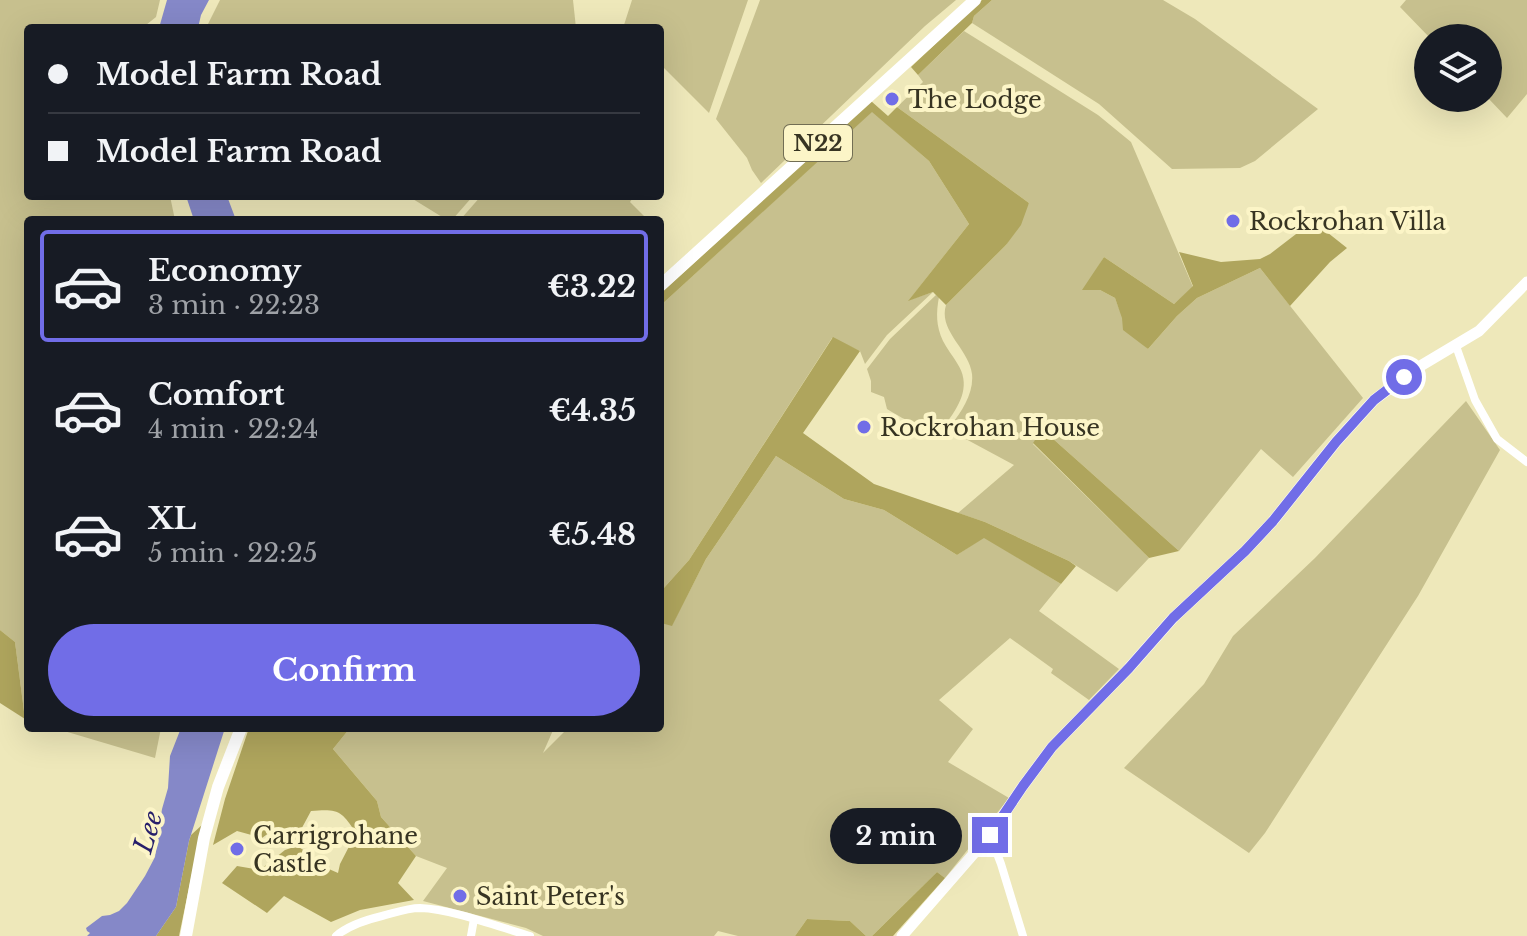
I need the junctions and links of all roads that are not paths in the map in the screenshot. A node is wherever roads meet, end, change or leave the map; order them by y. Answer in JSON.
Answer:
{"nodes":[{"id":1,"x":975,"y":0,"type":"edge"},
{"id":2,"x":664,"y":282,"type":"edge"},
{"id":3,"x":1527,"y":282,"type":"edge"},
{"id":4,"x":1456,"y":346,"type":"junction"},
{"id":5,"x":1527,"y":462,"type":"edge"},
{"id":6,"x":239,"y":732,"type":"edge"},
{"id":7,"x":990,"y":835,"type":"junction"},
{"id":8,"x":474,"y":919,"type":"junction"},
{"id":9,"x":186,"y":936,"type":"edge"},
{"id":10,"x":336,"y":936,"type":"edge"},
{"id":11,"x":471,"y":936,"type":"edge"},
{"id":12,"x":530,"y":936,"type":"edge"},
{"id":13,"x":902,"y":936,"type":"edge"},
{"id":14,"x":1023,"y":936,"type":"edge"}],
"edges":[{"from":1,"to":2,"type":"highway","number":"N22"},
{"from":3,"to":4,"type":"main road"},
{"from":4,"to":5,"type":"street"},
{"from":4,"to":7,"type":"main road"},
{"from":6,"to":9,"type":"highway"},
{"from":7,"to":13,"type":"main road"},
{"from":7,"to":14,"type":"street"},
{"from":8,"to":10,"type":"street"},
{"from":8,"to":11,"type":"street"},
{"from":8,"to":12,"type":"street"}]}
